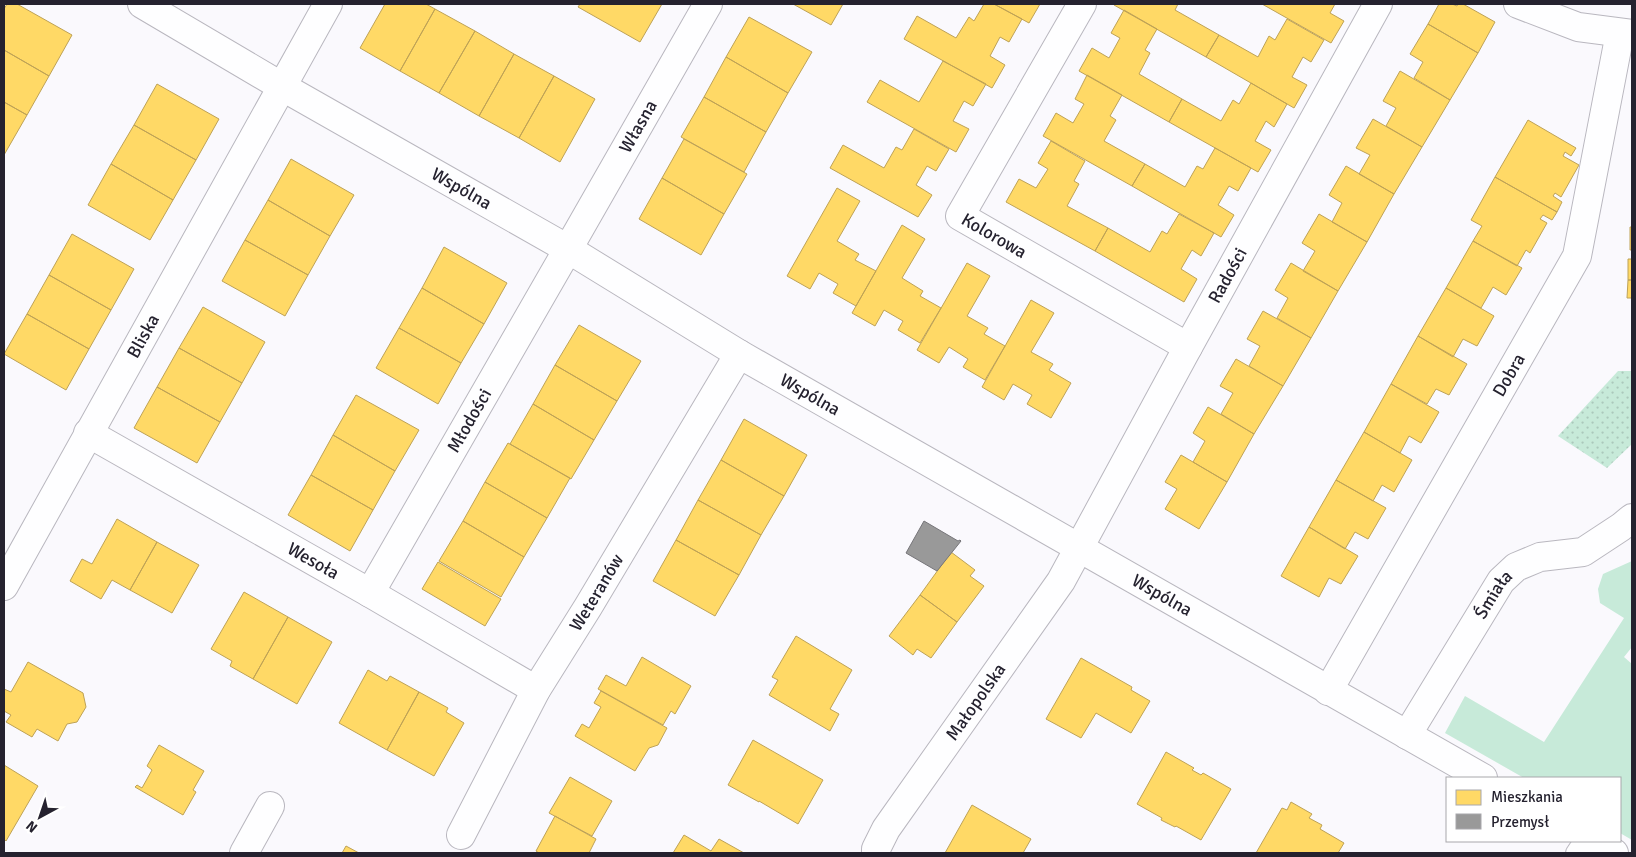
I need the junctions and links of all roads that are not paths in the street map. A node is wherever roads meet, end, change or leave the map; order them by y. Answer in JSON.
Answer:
{"nodes":[{"id":1,"x":142,"y":4,"type":"edge"},
{"id":2,"x":328,"y":4,"type":"edge"},
{"id":3,"x":708,"y":4,"type":"edge"},
{"id":4,"x":1082,"y":4,"type":"edge"},
{"id":5,"x":1378,"y":4,"type":"edge"},
{"id":6,"x":1518,"y":4,"type":"edge"},
{"id":7,"x":1626,"y":33,"type":"edge"},
{"id":8,"x":281,"y":86,"type":"junction"},
{"id":9,"x":568,"y":249,"type":"junction"},
{"id":10,"x":1188,"y":346,"type":"junction"},
{"id":11,"x":739,"y":354,"type":"junction"},
{"id":12,"x":88,"y":433,"type":"junction"},
{"id":13,"x":1632,"y":518,"type":"edge"},
{"id":14,"x":1079,"y":549,"type":"junction"},
{"id":15,"x":4,"y":586,"type":"edge"},
{"id":16,"x":370,"y":593,"type":"junction"},
{"id":17,"x":536,"y":690,"type":"junction"},
{"id":18,"x":1328,"y":691,"type":"junction"},
{"id":19,"x":1407,"y":735,"type":"junction"},
{"id":20,"x":1480,"y":777,"type":"edge"},
{"id":21,"x":270,"y":806,"type":"dead end"},
{"id":22,"x":461,"y":835,"type":"dead end"},
{"id":23,"x":1594,"y":842,"type":"edge"},
{"id":24,"x":244,"y":853,"type":"edge"},
{"id":25,"x":876,"y":853,"type":"edge"},
{"id":26,"x":1614,"y":853,"type":"edge"}],
"edges":[{"from":1,"to":8,"type":"street","name":"Wspólna"},
{"from":2,"to":8,"type":"street","name":"Bliska"},
{"from":3,"to":9,"type":"street","name":"Własna"},
{"from":4,"to":10,"type":"street","name":"Kolorowa"},
{"from":5,"to":10,"type":"street","name":"Radości"},
{"from":6,"to":7,"type":"street"},
{"from":7,"to":18,"type":"street","name":"Dobra"},
{"from":8,"to":9,"type":"street","name":"Wspólna"},
{"from":8,"to":12,"type":"street","name":"Bliska"},
{"from":9,"to":11,"type":"street","name":"Wspólna"},
{"from":9,"to":16,"type":"street","name":"Młodości"},
{"from":10,"to":14,"type":"street","name":"Radości"},
{"from":11,"to":14,"type":"street","name":"Wspólna"},
{"from":11,"to":17,"type":"street","name":"Weteranów"},
{"from":12,"to":15,"type":"street","name":"Bliska"},
{"from":12,"to":16,"type":"street","name":"Wesoła"},
{"from":13,"to":19,"type":"street","name":"Śmiała"},
{"from":14,"to":18,"type":"street","name":"Wspólna"},
{"from":14,"to":25,"type":"street","name":"Małopolska"},
{"from":16,"to":17,"type":"street","name":"Wesoła"},
{"from":17,"to":22,"type":"street","name":"Weteranów"},
{"from":18,"to":19,"type":"street","name":"Wspólna"},
{"from":19,"to":20,"type":"street","name":"Wspólna"},
{"from":21,"to":24,"type":"street"},
{"from":23,"to":26,"type":"street"}]}
